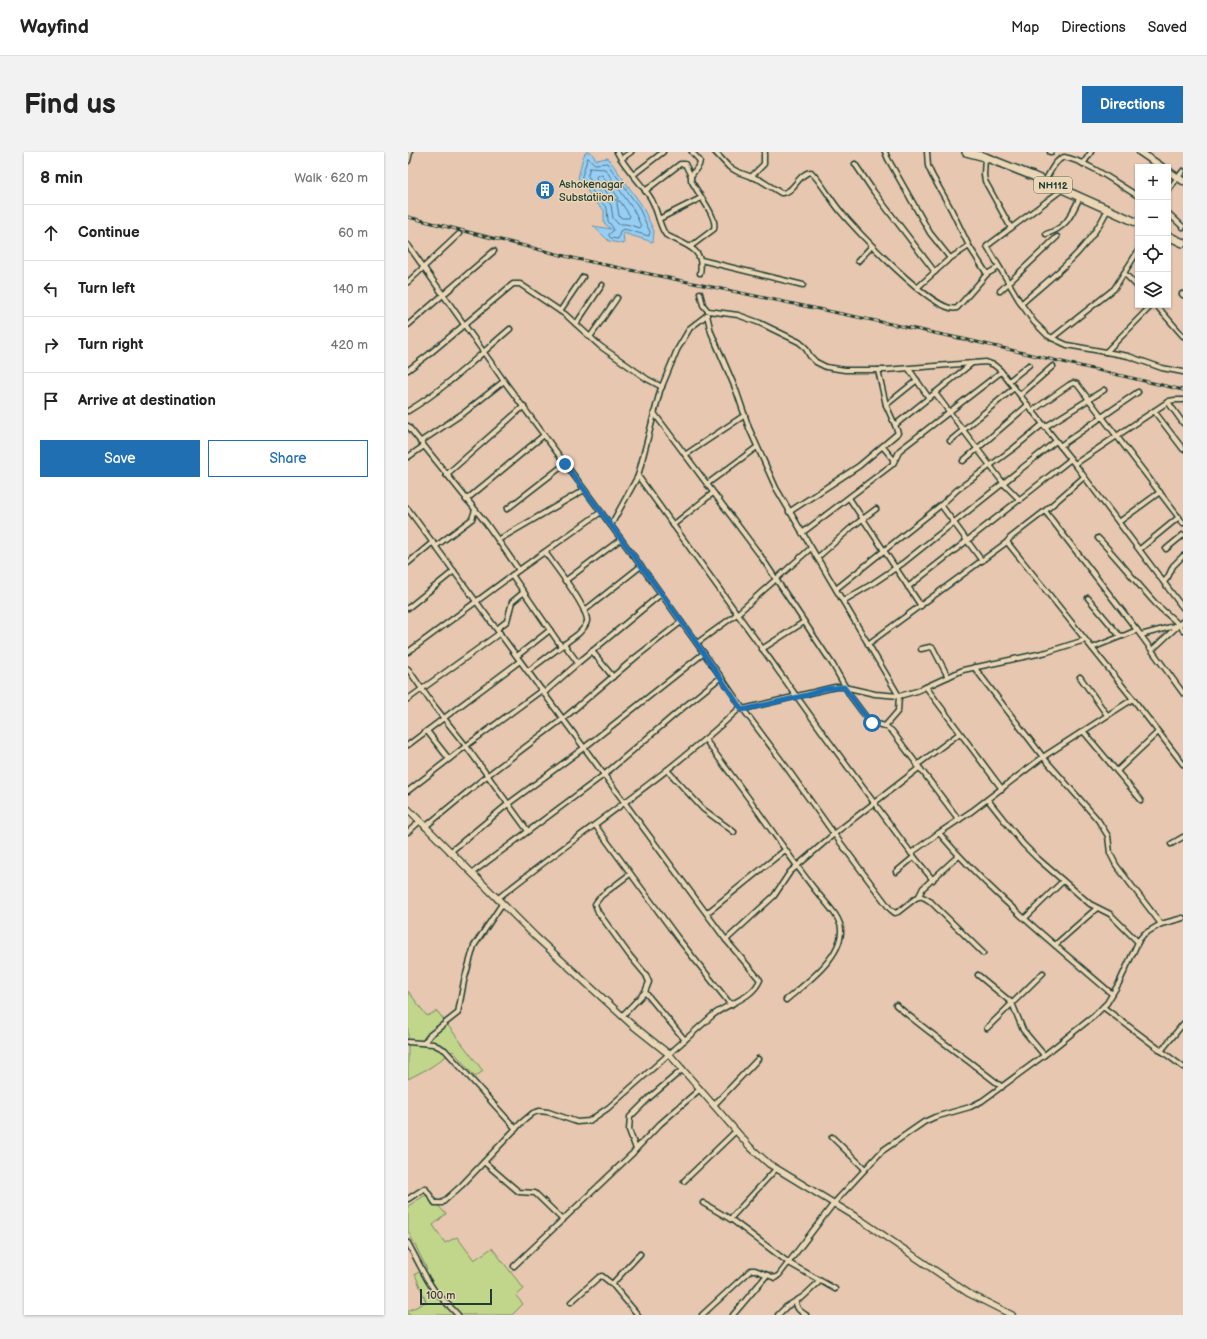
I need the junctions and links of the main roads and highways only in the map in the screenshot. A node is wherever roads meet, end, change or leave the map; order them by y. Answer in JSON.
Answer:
{"nodes":[{"id":1,"x":967,"y":152,"type":"edge"},
{"id":2,"x":1140,"y":152,"type":"edge"},
{"id":3,"x":1158,"y":164,"type":"edge"},
{"id":4,"x":1171,"y":173,"type":"edge"},
{"id":5,"x":1181,"y":179,"type":"edge"},
{"id":6,"x":1135,"y":222,"type":"edge"},
{"id":7,"x":1171,"y":237,"type":"edge"},
{"id":8,"x":1183,"y":242,"type":"edge"}],
"edges":[{"from":1,"to":6,"type":"highway","number":"NH112"},
{"from":2,"to":3,"type":"main road"},
{"from":4,"to":5,"type":"main road"},
{"from":7,"to":8,"type":"highway"}]}
